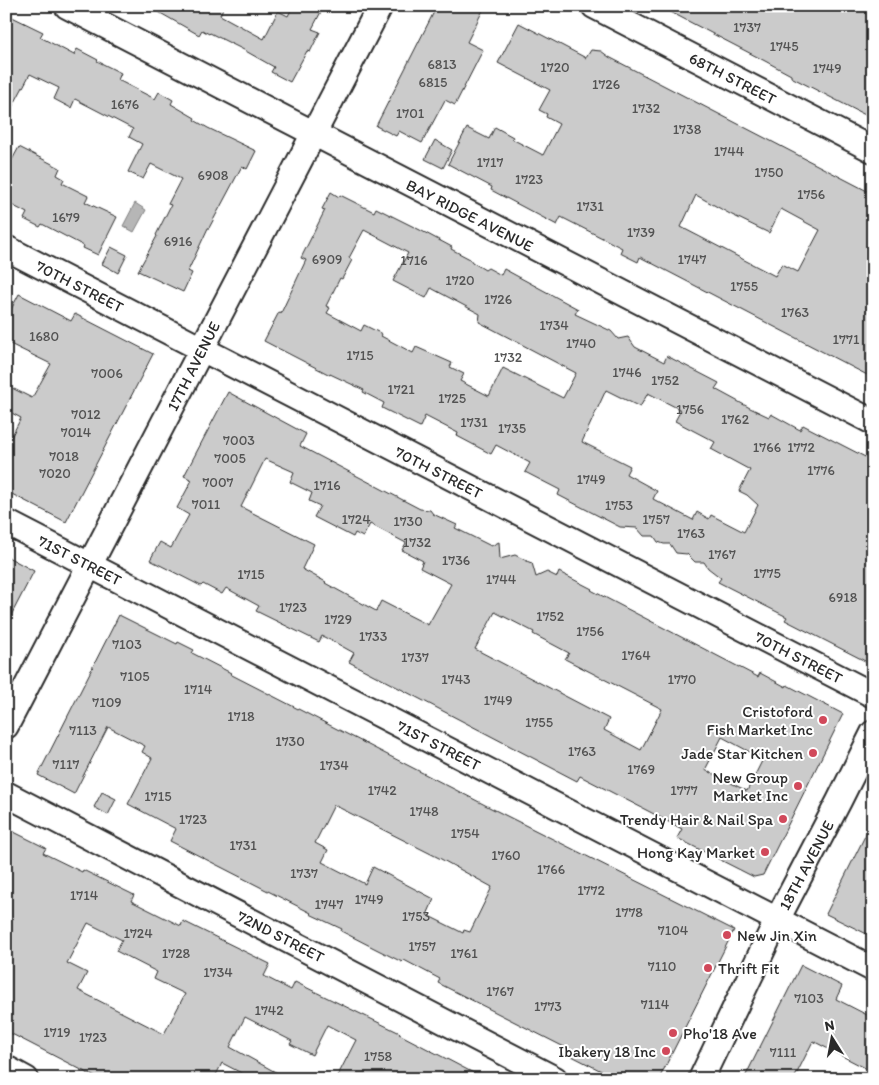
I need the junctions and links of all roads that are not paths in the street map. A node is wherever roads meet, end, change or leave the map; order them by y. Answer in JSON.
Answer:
{"nodes":[{"id":1,"x":68,"y":6,"type":"edge"},
{"id":2,"x":380,"y":6,"type":"edge"},
{"id":3,"x":594,"y":6,"type":"edge"},
{"id":4,"x":314,"y":134,"type":"junction"},
{"id":5,"x":873,"y":150,"type":"edge"},
{"id":6,"x":6,"y":248,"type":"edge"},
{"id":7,"x":202,"y":349,"type":"junction"},
{"id":8,"x":873,"y":422,"type":"edge"},
{"id":9,"x":6,"y":522,"type":"edge"},
{"id":10,"x":90,"y":565,"type":"junction"},
{"id":11,"x":873,"y":695,"type":"edge"},
{"id":12,"x":6,"y":726,"type":"edge"},
{"id":13,"x":873,"y":733,"type":"edge"},
{"id":14,"x":6,"y":794,"type":"edge"},
{"id":15,"x":777,"y":920,"type":"junction"},
{"id":16,"x":873,"y":969,"type":"edge"},
{"id":17,"x":6,"y":1068,"type":"edge"},
{"id":18,"x":26,"y":1079,"type":"edge"},
{"id":19,"x":555,"y":1079,"type":"edge"},
{"id":20,"x":701,"y":1079,"type":"edge"}],
"edges":[{"from":1,"to":4,"type":"street","name":"BAY RIDGE AVENUE"},
{"from":2,"to":4,"type":"street","name":"17TH AVENUE"},
{"from":3,"to":5,"type":"street","name":"68TH STREET"},
{"from":4,"to":7,"type":"street","name":"17TH AVENUE"},
{"from":4,"to":8,"type":"street","name":"BAY RIDGE AVENUE"},
{"from":6,"to":7,"type":"street","name":"70TH STREET"},
{"from":7,"to":10,"type":"street","name":"17TH AVENUE"},
{"from":7,"to":11,"type":"street","name":"70TH STREET"},
{"from":9,"to":10,"type":"street","name":"71ST STREET"},
{"from":10,"to":12,"type":"street","name":"17TH AVENUE"},
{"from":10,"to":15,"type":"street","name":"71ST STREET"},
{"from":13,"to":15,"type":"street","name":"18TH AVENUE"},
{"from":14,"to":19,"type":"street","name":"72ND STREET"},
{"from":15,"to":16,"type":"street","name":"71ST STREET"},
{"from":15,"to":20,"type":"street","name":"18TH AVENUE"},
{"from":17,"to":18,"type":"street"}]}
